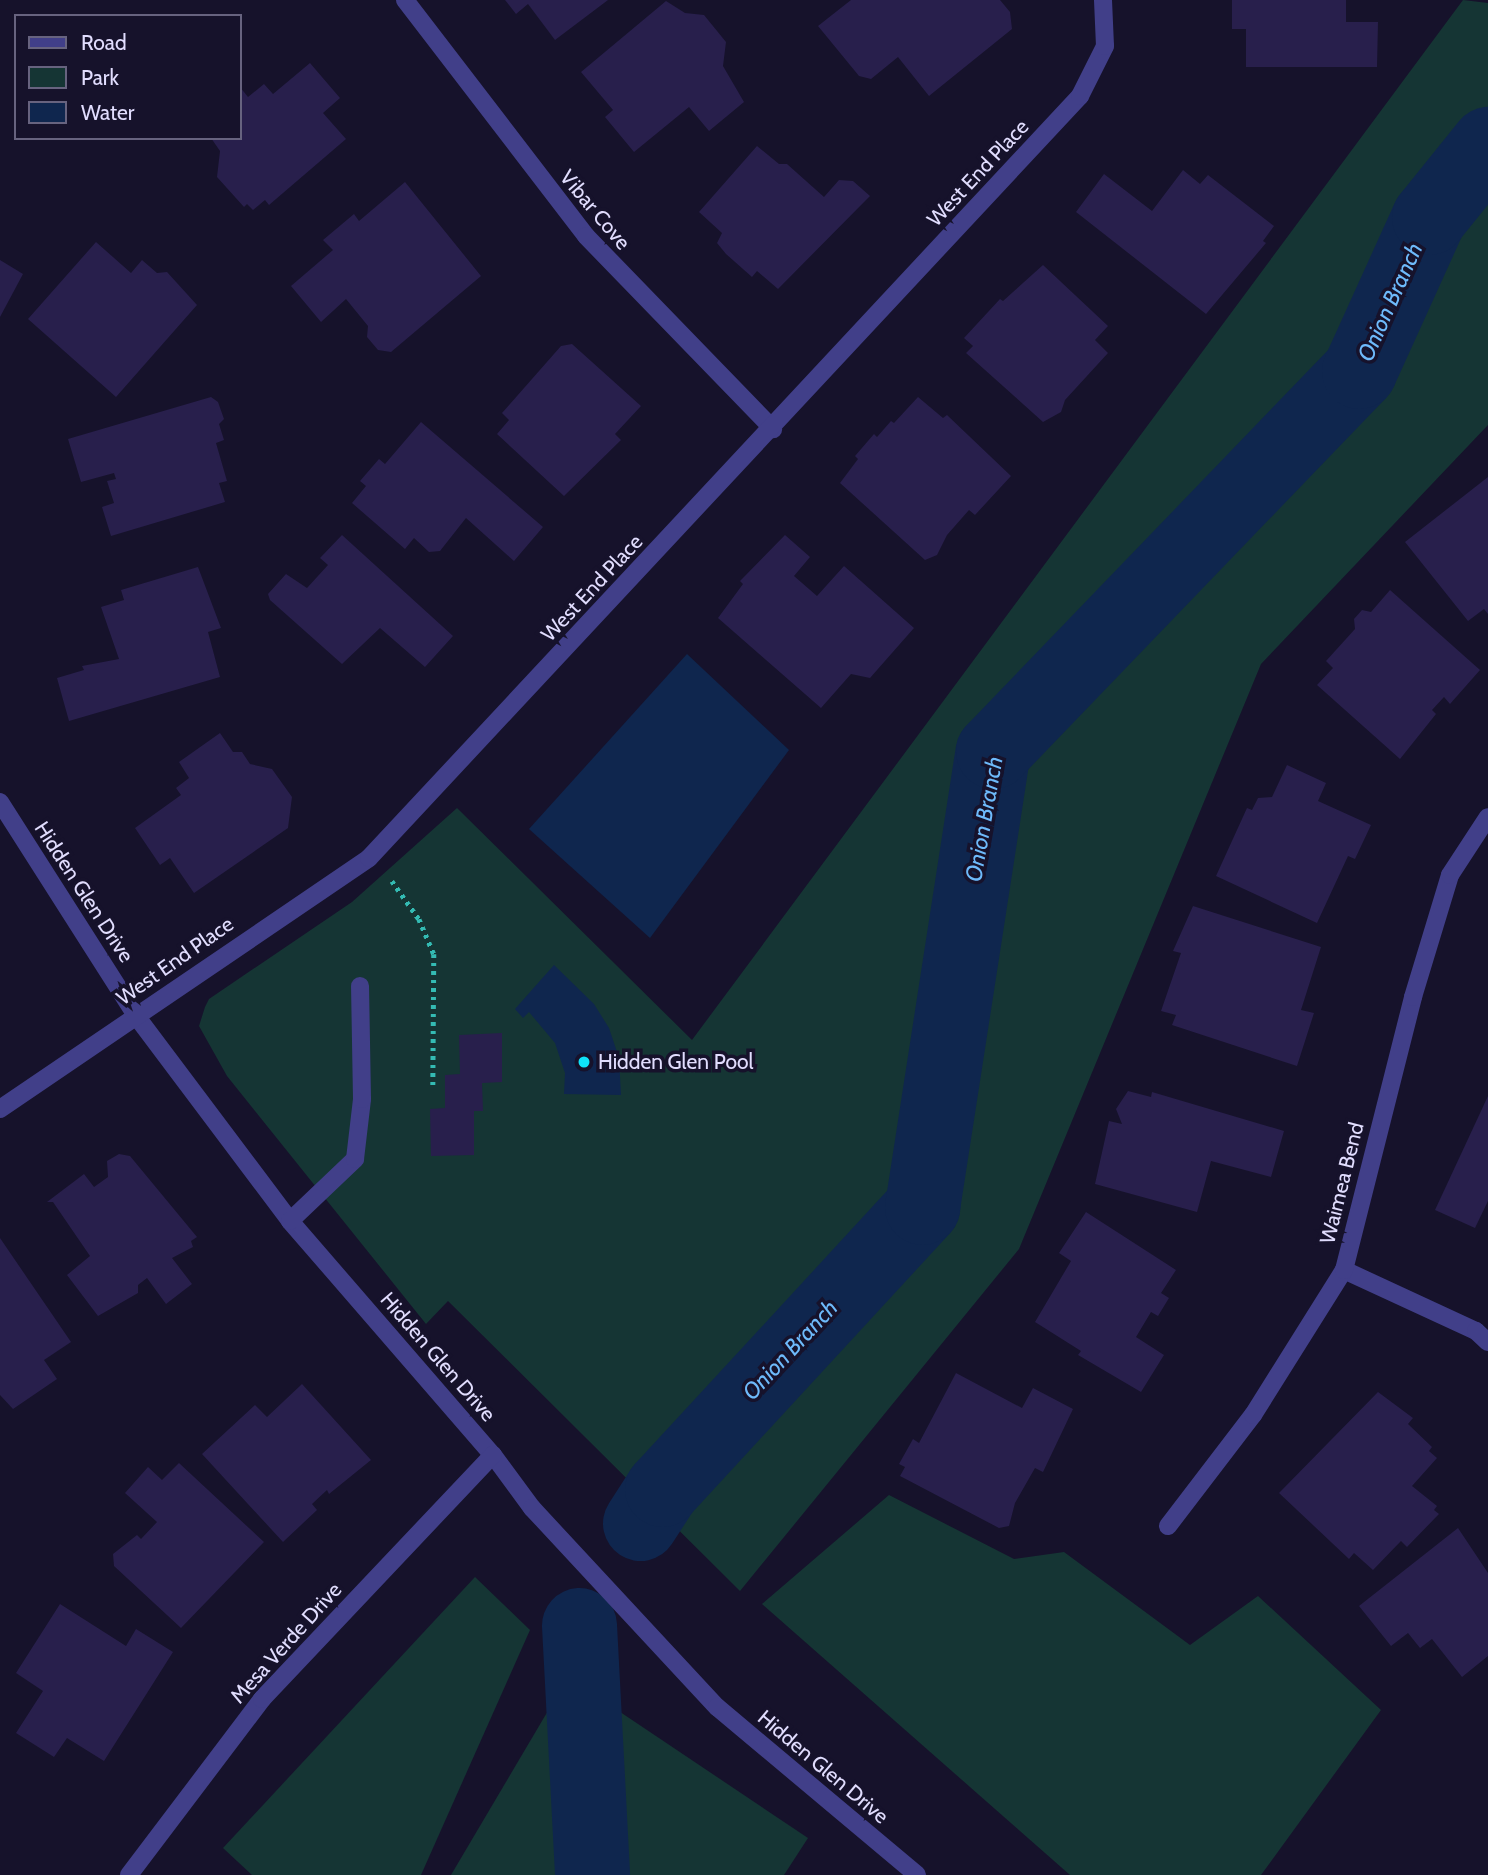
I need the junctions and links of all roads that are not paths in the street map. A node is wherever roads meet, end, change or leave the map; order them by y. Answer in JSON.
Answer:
{"nodes":[{"id":1,"x":405,"y":0,"type":"edge"},
{"id":2,"x":1103,"y":0,"type":"edge"},
{"id":3,"x":773,"y":429,"type":"junction"},
{"id":4,"x":0,"y":802,"type":"edge"},
{"id":5,"x":1488,"y":817,"type":"edge"},
{"id":6,"x":360,"y":986,"type":"dead end"},
{"id":7,"x":137,"y":1017,"type":"junction"},
{"id":8,"x":0,"y":1109,"type":"edge"},
{"id":9,"x":290,"y":1221,"type":"junction"},
{"id":10,"x":1345,"y":1270,"type":"junction"},
{"id":11,"x":1488,"y":1342,"type":"edge"},
{"id":12,"x":493,"y":1455,"type":"junction"},
{"id":13,"x":1168,"y":1526,"type":"dead end"},
{"id":14,"x":130,"y":1875,"type":"edge"},
{"id":15,"x":917,"y":1875,"type":"edge"}],
"edges":[{"from":1,"to":3,"type":"street","name":"Vibar Cove"},
{"from":2,"to":3,"type":"street","name":"West End Place"},
{"from":3,"to":7,"type":"street","name":"West End Place"},
{"from":4,"to":7,"type":"street","name":"Hidden Glen Drive"},
{"from":5,"to":10,"type":"street","name":"Waimea Bend"},
{"from":6,"to":9,"type":"street"},
{"from":7,"to":8,"type":"street","name":"West End Place"},
{"from":7,"to":9,"type":"street","name":"Hidden Glen Drive"},
{"from":9,"to":12,"type":"street","name":"Hidden Glen Drive"},
{"from":10,"to":11,"type":"street"},
{"from":10,"to":13,"type":"street","name":"Waimea Bend"},
{"from":12,"to":14,"type":"street","name":"Mesa Verde Drive"},
{"from":12,"to":15,"type":"street","name":"Hidden Glen Drive"}]}
